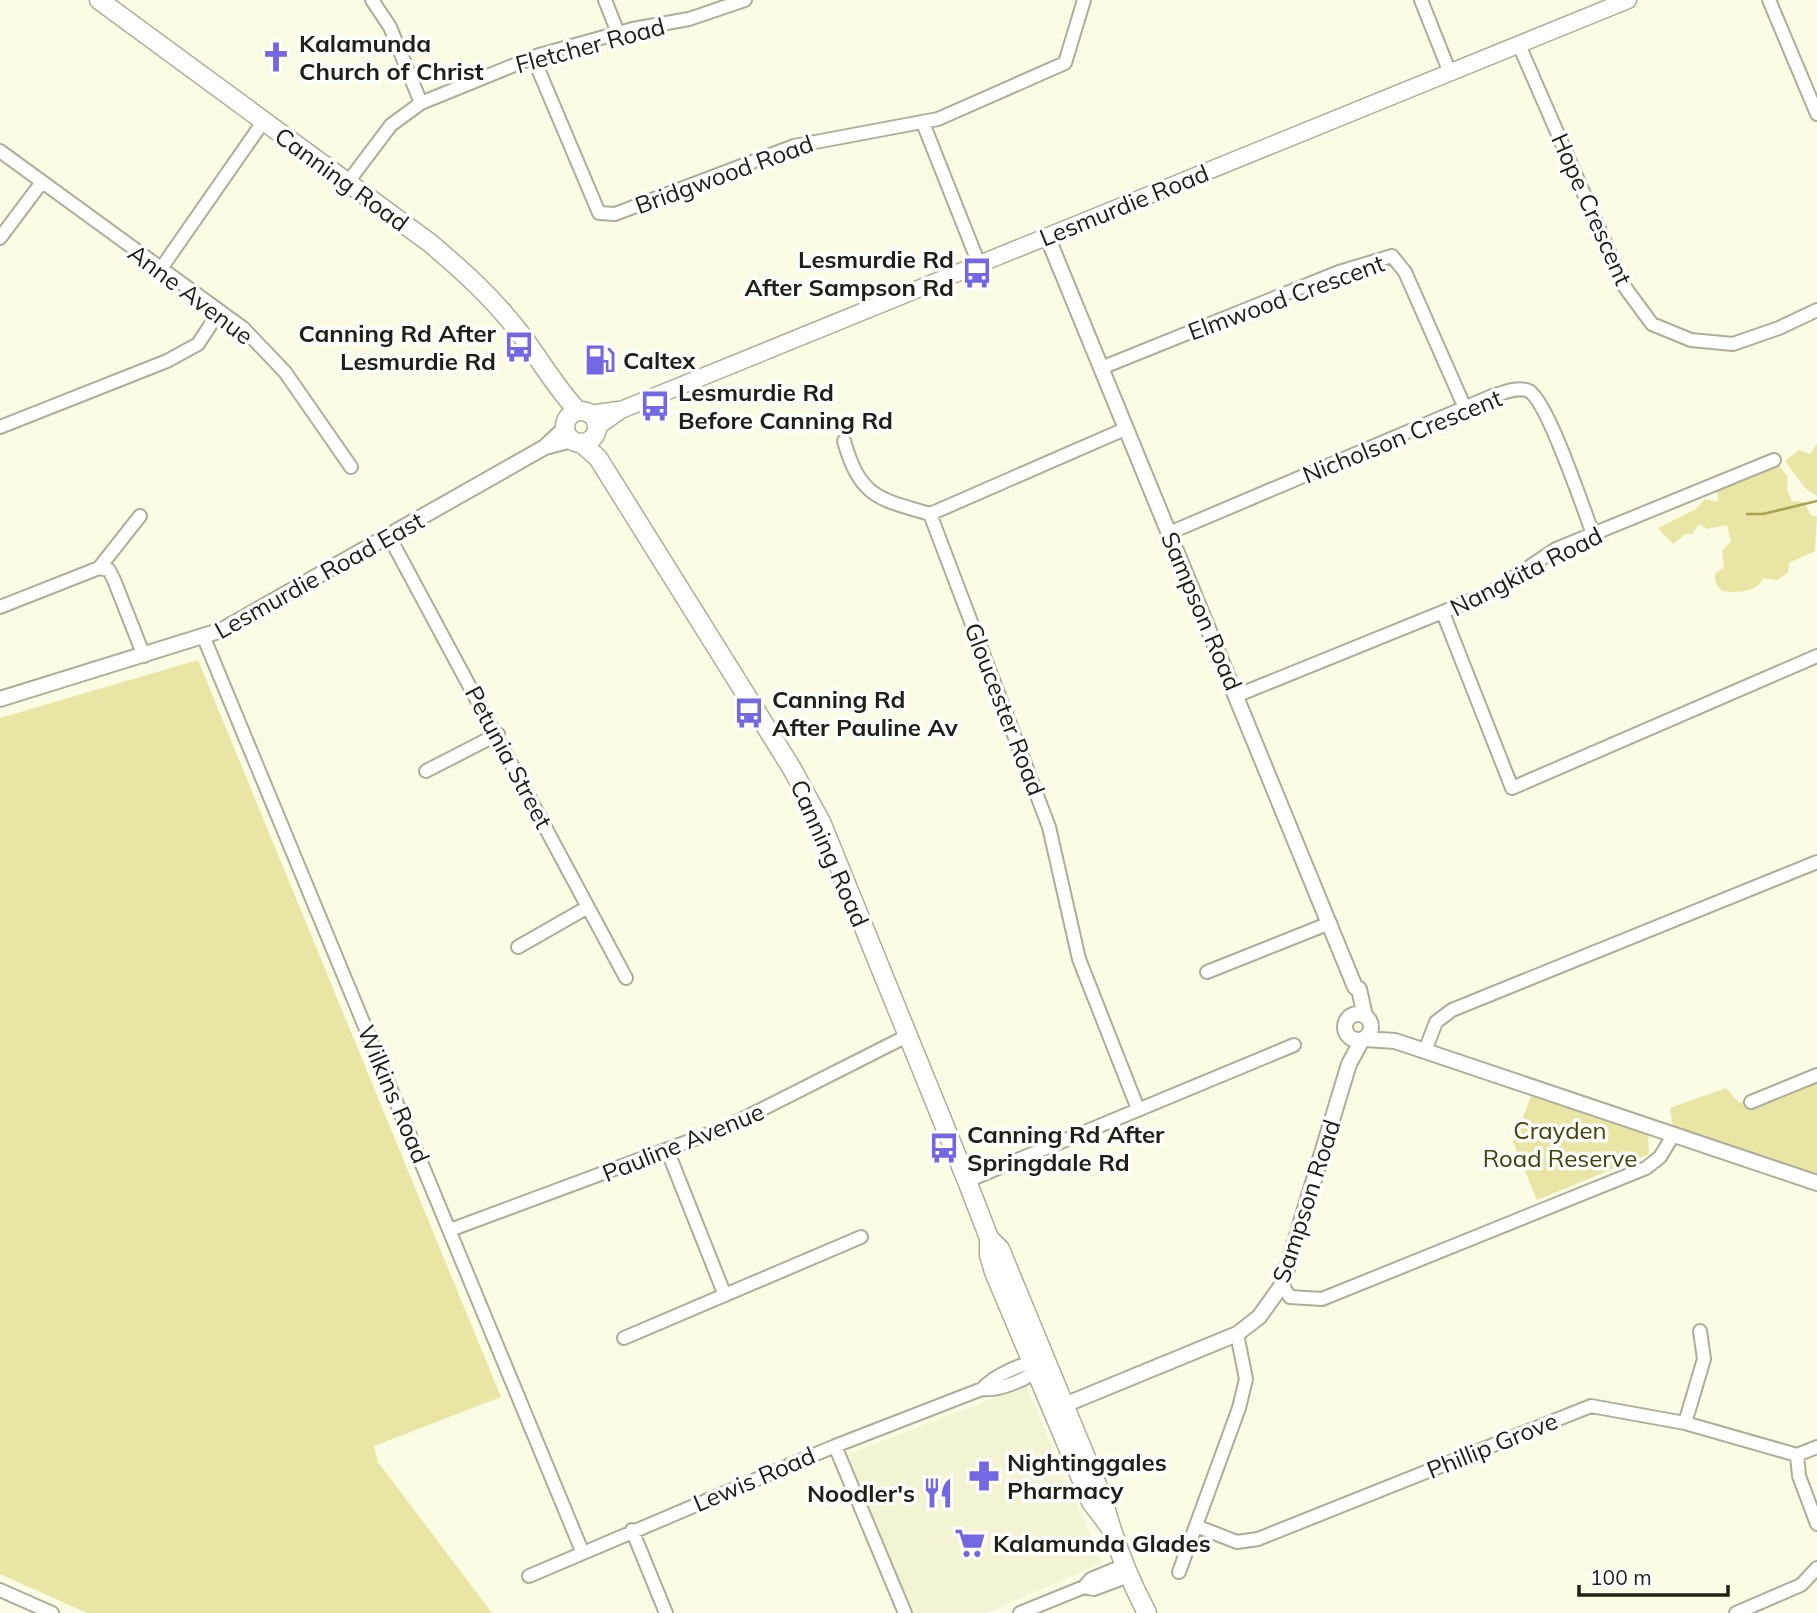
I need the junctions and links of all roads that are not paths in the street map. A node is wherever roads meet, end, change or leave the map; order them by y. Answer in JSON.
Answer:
{"nodes":[{"id":1,"x":99,"y":0,"type":"edge"},
{"id":2,"x":372,"y":0,"type":"edge"},
{"id":3,"x":605,"y":0,"type":"edge"},
{"id":4,"x":745,"y":0,"type":"edge"},
{"id":5,"x":1084,"y":0,"type":"edge"},
{"id":6,"x":1420,"y":0,"type":"edge"},
{"id":7,"x":1628,"y":0,"type":"edge"},
{"id":8,"x":1769,"y":0,"type":"edge"},
{"id":9,"x":618,"y":33,"type":"junction"},
{"id":10,"x":1519,"y":45,"type":"junction"},
{"id":11,"x":533,"y":57,"type":"junction"},
{"id":12,"x":1450,"y":72,"type":"junction"},
{"id":13,"x":421,"y":103,"type":"junction"},
{"id":14,"x":1817,"y":114,"type":"edge"},
{"id":15,"x":263,"y":122,"type":"junction"},
{"id":16,"x":923,"y":123,"type":"junction"},
{"id":17,"x":0,"y":151,"type":"edge"},
{"id":18,"x":42,"y":182,"type":"junction"},
{"id":19,"x":348,"y":182,"type":"junction"},
{"id":20,"x":1047,"y":236,"type":"junction"},
{"id":21,"x":0,"y":238,"type":"edge"},
{"id":22,"x":979,"y":264,"type":"junction"},
{"id":23,"x":160,"y":270,"type":"junction"},
{"id":24,"x":1817,"y":310,"type":"edge"},
{"id":25,"x":219,"y":312,"type":"junction"},
{"id":26,"x":1101,"y":368,"type":"junction"},
{"id":27,"x":1465,"y":408,"type":"junction"},
{"id":28,"x":0,"y":427,"type":"edge"},
{"id":29,"x":580,"y":428,"type":"junction"},
{"id":30,"x":1125,"y":429,"type":"junction"},
{"id":31,"x":844,"y":441,"type":"dead end"},
{"id":32,"x":1774,"y":460,"type":"dead end"},
{"id":33,"x":351,"y":467,"type":"dead end"},
{"id":34,"x":930,"y":514,"type":"junction"},
{"id":35,"x":140,"y":516,"type":"dead end"},
{"id":36,"x":1169,"y":533,"type":"junction"},
{"id":37,"x":1593,"y":534,"type":"junction"},
{"id":38,"x":390,"y":538,"type":"junction"},
{"id":39,"x":99,"y":568,"type":"junction"},
{"id":40,"x":0,"y":607,"type":"edge"},
{"id":41,"x":1443,"y":614,"type":"junction"},
{"id":42,"x":204,"y":638,"type":"junction"},
{"id":43,"x":144,"y":656,"type":"junction"},
{"id":44,"x":1817,"y":656,"type":"edge"},
{"id":45,"x":1238,"y":695,"type":"junction"},
{"id":46,"x":0,"y":699,"type":"edge"},
{"id":47,"x":498,"y":734,"type":"junction"},
{"id":48,"x":425,"y":771,"type":"dead end"},
{"id":49,"x":1817,"y":862,"type":"edge"},
{"id":50,"x":588,"y":907,"type":"junction"},
{"id":51,"x":1330,"y":923,"type":"junction"},
{"id":52,"x":518,"y":947,"type":"dead end"},
{"id":53,"x":1207,"y":972,"type":"dead end"},
{"id":54,"x":626,"y":978,"type":"dead end"},
{"id":55,"x":1362,"y":1019,"type":"junction"},
{"id":56,"x":907,"y":1036,"type":"junction"},
{"id":57,"x":1358,"y":1038,"type":"junction"},
{"id":58,"x":1395,"y":1041,"type":"junction"},
{"id":59,"x":1294,"y":1045,"type":"dead end"},
{"id":60,"x":1425,"y":1051,"type":"junction"},
{"id":61,"x":1817,"y":1075,"type":"edge"},
{"id":62,"x":1751,"y":1102,"type":"dead end"},
{"id":63,"x":1138,"y":1110,"type":"junction"},
{"id":64,"x":1674,"y":1134,"type":"junction"},
{"id":65,"x":668,"y":1152,"type":"junction"},
{"id":66,"x":967,"y":1181,"type":"junction"},
{"id":67,"x":1817,"y":1184,"type":"edge"},
{"id":68,"x":450,"y":1230,"type":"junction"},
{"id":69,"x":861,"y":1237,"type":"dead end"},
{"id":70,"x":1282,"y":1285,"type":"junction"},
{"id":71,"x":724,"y":1293,"type":"junction"},
{"id":72,"x":1700,"y":1331,"type":"dead end"},
{"id":73,"x":1237,"y":1335,"type":"junction"},
{"id":74,"x":624,"y":1338,"type":"dead end"},
{"id":75,"x":1037,"y":1366,"type":"junction"},
{"id":76,"x":1059,"y":1407,"type":"junction"},
{"id":77,"x":1685,"y":1423,"type":"junction"},
{"id":78,"x":835,"y":1446,"type":"junction"},
{"id":79,"x":1817,"y":1447,"type":"edge"},
{"id":80,"x":1797,"y":1455,"type":"junction"},
{"id":81,"x":1817,"y":1524,"type":"edge"},
{"id":82,"x":1196,"y":1526,"type":"junction"},
{"id":83,"x":632,"y":1530,"type":"junction"},
{"id":84,"x":582,"y":1551,"type":"junction"},
{"id":85,"x":1817,"y":1568,"type":"edge"},
{"id":86,"x":1127,"y":1570,"type":"junction"},
{"id":87,"x":1179,"y":1572,"type":"dead end"},
{"id":88,"x":529,"y":1576,"type":"dead end"},
{"id":89,"x":0,"y":1590,"type":"edge"},
{"id":90,"x":52,"y":1613,"type":"edge"},
{"id":91,"x":666,"y":1613,"type":"edge"},
{"id":92,"x":905,"y":1613,"type":"edge"},
{"id":93,"x":1020,"y":1613,"type":"edge"},
{"id":94,"x":1147,"y":1613,"type":"edge"},
{"id":95,"x":1736,"y":1613,"type":"edge"}],
"edges":[{"from":1,"to":15,"type":"main road","name":"Canning Road"},
{"from":2,"to":13,"type":"street"},
{"from":3,"to":9,"type":"street"},
{"from":4,"to":9,"type":"street","name":"Fletcher Road"},
{"from":5,"to":16,"type":"street","name":"Bridgwood Road"},
{"from":6,"to":12,"type":"street"},
{"from":7,"to":10,"type":"main road","name":"Lesmurdie Road"},
{"from":8,"to":14,"type":"street"},
{"from":9,"to":11,"type":"street","name":"Fletcher Road"},
{"from":10,"to":12,"type":"main road","name":"Lesmurdie Road"},
{"from":10,"to":24,"type":"street","name":"Hope Crescent"},
{"from":11,"to":13,"type":"street","name":"Fletcher Road"},
{"from":11,"to":16,"type":"street","name":"Bridgwood Road"},
{"from":12,"to":20,"type":"main road","name":"Lesmurdie Road"},
{"from":13,"to":19,"type":"street","name":"Fletcher Road"},
{"from":15,"to":19,"type":"main road","name":"Canning Road"},
{"from":15,"to":23,"type":"street"},
{"from":16,"to":22,"type":"street"},
{"from":17,"to":18,"type":"street","name":"Anne Avenue"},
{"from":18,"to":21,"type":"street"},
{"from":18,"to":23,"type":"street","name":"Anne Avenue"},
{"from":19,"to":29,"type":"main road","name":"Canning Road"},
{"from":20,"to":22,"type":"main road","name":"Lesmurdie Road"},
{"from":20,"to":26,"type":"street","name":"Sampson Road"},
{"from":22,"to":29,"type":"main road","name":"Lesmurdie Road"},
{"from":23,"to":25,"type":"street","name":"Anne Avenue"},
{"from":25,"to":28,"type":"street"},
{"from":25,"to":33,"type":"street","name":"Anne Avenue"},
{"from":26,"to":27,"type":"street","name":"Elmwood Crescent"},
{"from":26,"to":30,"type":"street","name":"Sampson Road"},
{"from":27,"to":36,"type":"street","name":"Nicholson Crescent"},
{"from":27,"to":37,"type":"street","name":"Nicholson Crescent"},
{"from":29,"to":38,"type":"street","name":"Lesmurdie Road East"},
{"from":29,"to":56,"type":"main road","name":"Canning Road"},
{"from":30,"to":34,"type":"street"},
{"from":30,"to":36,"type":"street","name":"Sampson Road"},
{"from":31,"to":34,"type":"street"},
{"from":32,"to":37,"type":"street","name":"Nangkita Road"},
{"from":34,"to":63,"type":"street","name":"Gloucester Road"},
{"from":35,"to":39,"type":"street"},
{"from":36,"to":45,"type":"street","name":"Sampson Road"},
{"from":37,"to":41,"type":"street","name":"Nangkita Road"},
{"from":38,"to":42,"type":"street","name":"Lesmurdie Road East"},
{"from":38,"to":47,"type":"street","name":"Petunia Street"},
{"from":39,"to":40,"type":"street"},
{"from":39,"to":43,"type":"street"},
{"from":41,"to":44,"type":"street"},
{"from":41,"to":45,"type":"street","name":"Nangkita Road"},
{"from":42,"to":43,"type":"street","name":"Lesmurdie Road East"},
{"from":42,"to":68,"type":"street","name":"Wilkins Road"},
{"from":43,"to":46,"type":"street","name":"Lesmurdie Road East"},
{"from":45,"to":51,"type":"street","name":"Sampson Road"},
{"from":47,"to":48,"type":"street"},
{"from":47,"to":50,"type":"street","name":"Petunia Street"},
{"from":49,"to":60,"type":"street"},
{"from":50,"to":52,"type":"street"},
{"from":50,"to":54,"type":"street","name":"Petunia Street"},
{"from":51,"to":53,"type":"street"},
{"from":51,"to":55,"type":"street","name":"Sampson Road"},
{"from":55,"to":57,"type":"street"},
{"from":55,"to":57,"type":"street"},
{"from":55,"to":58,"type":"street"},
{"from":56,"to":65,"type":"street","name":"Pauline Avenue"},
{"from":56,"to":66,"type":"main road","name":"Canning Road"},
{"from":57,"to":58,"type":"street"},
{"from":57,"to":70,"type":"street","name":"Sampson Road"},
{"from":58,"to":60,"type":"street"},
{"from":59,"to":63,"type":"street"},
{"from":60,"to":64,"type":"street"},
{"from":61,"to":62,"type":"street"},
{"from":63,"to":66,"type":"street"},
{"from":64,"to":67,"type":"street"},
{"from":64,"to":70,"type":"street"},
{"from":65,"to":68,"type":"street","name":"Pauline Avenue"},
{"from":65,"to":71,"type":"street"},
{"from":66,"to":75,"type":"main road","name":"Canning Road"},
{"from":68,"to":84,"type":"street","name":"Wilkins Road"},
{"from":69,"to":71,"type":"street"},
{"from":70,"to":73,"type":"street","name":"Sampson Road"},
{"from":71,"to":74,"type":"street"},
{"from":72,"to":77,"type":"street"},
{"from":73,"to":76,"type":"street","name":"Sampson Road"},
{"from":73,"to":82,"type":"street"},
{"from":75,"to":76,"type":"main road","name":"Canning Road"},
{"from":75,"to":78,"type":"street","name":"Lewis Road"},
{"from":76,"to":86,"type":"main road","name":"Canning Road"},
{"from":77,"to":80,"type":"street","name":"Phillip Grove"},
{"from":77,"to":82,"type":"street","name":"Phillip Grove"},
{"from":78,"to":83,"type":"street","name":"Lewis Road"},
{"from":78,"to":92,"type":"street"},
{"from":79,"to":80,"type":"street"},
{"from":80,"to":81,"type":"street"},
{"from":82,"to":87,"type":"street"},
{"from":83,"to":84,"type":"street","name":"Lewis Road"},
{"from":83,"to":91,"type":"street"},
{"from":84,"to":88,"type":"street","name":"Lewis Road"},
{"from":85,"to":95,"type":"street"},
{"from":86,"to":93,"type":"street"},
{"from":86,"to":94,"type":"main road","name":"Canning Road"},
{"from":89,"to":90,"type":"street"}]}
